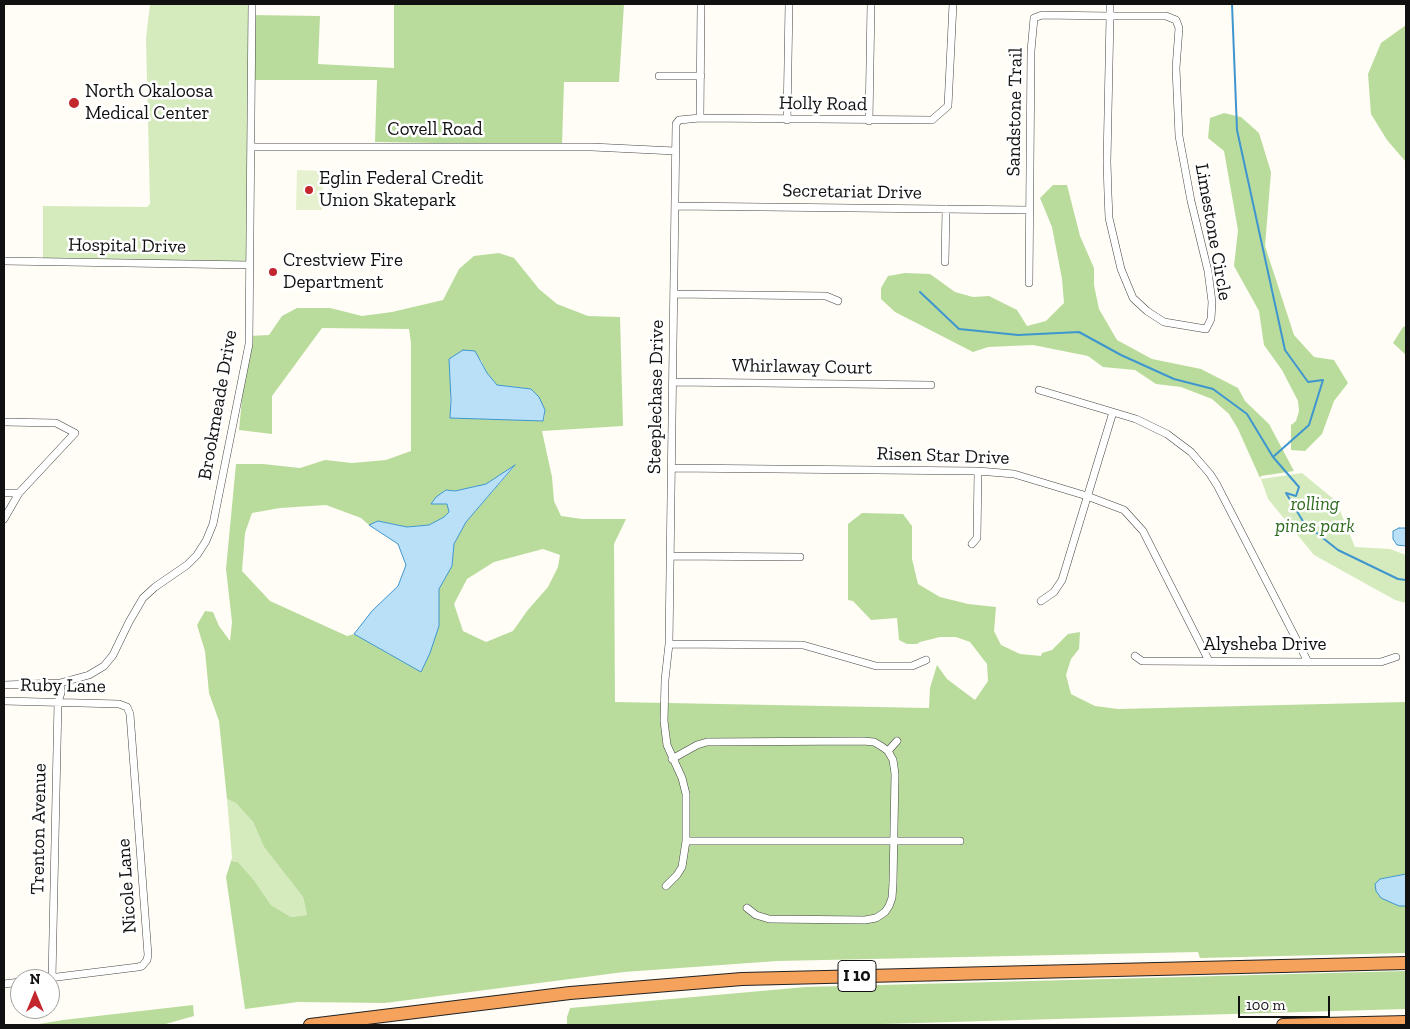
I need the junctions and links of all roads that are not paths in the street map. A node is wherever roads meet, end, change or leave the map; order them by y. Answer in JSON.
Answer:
{"nodes":[{"id":1,"x":252,"y":4,"type":"edge"},
{"id":2,"x":701,"y":4,"type":"edge"},
{"id":3,"x":788,"y":4,"type":"edge"},
{"id":4,"x":871,"y":4,"type":"edge"},
{"id":5,"x":953,"y":4,"type":"edge"},
{"id":6,"x":1110,"y":4,"type":"edge"},
{"id":7,"x":1110,"y":16,"type":"junction"},
{"id":8,"x":659,"y":76,"type":"dead end"},
{"id":9,"x":701,"y":76,"type":"junction"},
{"id":10,"x":700,"y":118,"type":"junction"},
{"id":11,"x":787,"y":120,"type":"junction"},
{"id":12,"x":869,"y":120,"type":"junction"},
{"id":13,"x":251,"y":147,"type":"junction"},
{"id":14,"x":675,"y":152,"type":"junction"},
{"id":15,"x":675,"y":206,"type":"junction"},
{"id":16,"x":946,"y":209,"type":"junction"},
{"id":17,"x":1030,"y":210,"type":"junction"},
{"id":18,"x":4,"y":261,"type":"edge"},
{"id":19,"x":945,"y":262,"type":"dead end"},
{"id":20,"x":250,"y":265,"type":"junction"},
{"id":21,"x":1029,"y":283,"type":"dead end"},
{"id":22,"x":674,"y":294,"type":"junction"},
{"id":23,"x":838,"y":301,"type":"dead end"},
{"id":24,"x":672,"y":382,"type":"junction"},
{"id":25,"x":931,"y":385,"type":"dead end"},
{"id":26,"x":1039,"y":390,"type":"dead end"},
{"id":27,"x":1113,"y":412,"type":"junction"},
{"id":28,"x":4,"y":422,"type":"edge"},
{"id":29,"x":672,"y":468,"type":"junction"},
{"id":30,"x":978,"y":471,"type":"junction"},
{"id":31,"x":4,"y":493,"type":"edge"},
{"id":32,"x":19,"y":493,"type":"junction"},
{"id":33,"x":1087,"y":496,"type":"junction"},
{"id":34,"x":4,"y":520,"type":"edge"},
{"id":35,"x":972,"y":544,"type":"dead end"},
{"id":36,"x":670,"y":556,"type":"junction"},
{"id":37,"x":800,"y":557,"type":"dead end"},
{"id":38,"x":1041,"y":601,"type":"dead end"},
{"id":39,"x":669,"y":644,"type":"junction"},
{"id":40,"x":1135,"y":656,"type":"dead end"},
{"id":41,"x":1396,"y":658,"type":"dead end"},
{"id":42,"x":926,"y":660,"type":"dead end"},
{"id":43,"x":1209,"y":662,"type":"junction"},
{"id":44,"x":1308,"y":662,"type":"junction"},
{"id":45,"x":60,"y":683,"type":"junction"},
{"id":46,"x":4,"y":685,"type":"edge"},
{"id":47,"x":4,"y":701,"type":"edge"},
{"id":48,"x":58,"y":702,"type":"junction"},
{"id":49,"x":122,"y":704,"type":"joint"},
{"id":50,"x":897,"y":741,"type":"dead end"},
{"id":51,"x":888,"y":751,"type":"junction"},
{"id":52,"x":672,"y":759,"type":"junction"},
{"id":53,"x":686,"y":841,"type":"junction"},
{"id":54,"x":960,"y":841,"type":"dead end"},
{"id":55,"x":893,"y":842,"type":"junction"},
{"id":56,"x":666,"y":886,"type":"dead end"},
{"id":57,"x":747,"y":908,"type":"dead end"},
{"id":58,"x":1406,"y":963,"type":"edge"},
{"id":59,"x":52,"y":969,"type":"edge"},
{"id":60,"x":60,"y":977,"type":"edge"},
{"id":61,"x":1406,"y":1022,"type":"edge"},
{"id":62,"x":310,"y":1025,"type":"edge"},
{"id":63,"x":1283,"y":1025,"type":"edge"}],
"edges":[{"from":1,"to":13,"type":"street","name":"Brookmeade Drive"},
{"from":2,"to":9,"type":"street"},
{"from":3,"to":11,"type":"street"},
{"from":4,"to":12,"type":"street"},
{"from":5,"to":12,"type":"street","name":"Holly Road"},
{"from":6,"to":7,"type":"street","name":"Limestone Circle"},
{"from":7,"to":7,"type":"street","name":"Limestone Circle"},
{"from":7,"to":17,"type":"street","name":"Sandstone Trail"},
{"from":8,"to":9,"type":"street"},
{"from":9,"to":10,"type":"street"},
{"from":10,"to":11,"type":"street","name":"Holly Road"},
{"from":10,"to":14,"type":"street","name":"Holly Road"},
{"from":11,"to":12,"type":"street","name":"Holly Road"},
{"from":13,"to":14,"type":"street","name":"Covell Road"},
{"from":13,"to":20,"type":"street","name":"Brookmeade Drive"},
{"from":14,"to":15,"type":"street","name":"Steeplechase Drive"},
{"from":15,"to":16,"type":"street","name":"Secretariat Drive"},
{"from":15,"to":22,"type":"street","name":"Steeplechase Drive"},
{"from":16,"to":17,"type":"street","name":"Secretariat Drive"},
{"from":16,"to":19,"type":"street"},
{"from":17,"to":21,"type":"street","name":"Sandstone Trail"},
{"from":18,"to":20,"type":"street","name":"Hospital Drive"},
{"from":20,"to":45,"type":"street","name":"Brookmeade Drive"},
{"from":22,"to":23,"type":"street"},
{"from":22,"to":24,"type":"street","name":"Steeplechase Drive"},
{"from":24,"to":25,"type":"street","name":"Whirlaway Court"},
{"from":24,"to":29,"type":"street","name":"Steeplechase Drive"},
{"from":26,"to":27,"type":"street"},
{"from":27,"to":33,"type":"street"},
{"from":27,"to":44,"type":"street"},
{"from":28,"to":32,"type":"street"},
{"from":29,"to":30,"type":"street","name":"Risen Star Drive"},
{"from":29,"to":36,"type":"street","name":"Steeplechase Drive"},
{"from":30,"to":33,"type":"street","name":"Risen Star Drive"},
{"from":30,"to":35,"type":"street"},
{"from":31,"to":32,"type":"street"},
{"from":32,"to":34,"type":"street"},
{"from":33,"to":38,"type":"street"},
{"from":33,"to":43,"type":"street","name":"Risen Star Drive"},
{"from":36,"to":37,"type":"street"},
{"from":36,"to":39,"type":"street","name":"Steeplechase Drive"},
{"from":39,"to":42,"type":"street"},
{"from":39,"to":52,"type":"street","name":"Steeplechase Drive"},
{"from":40,"to":43,"type":"street","name":"Alysheba Drive"},
{"from":41,"to":44,"type":"street","name":"Alysheba Drive"},
{"from":43,"to":44,"type":"street","name":"Alysheba Drive"},
{"from":45,"to":46,"type":"street","name":"Brookmeade Drive"},
{"from":45,"to":48,"type":"street","name":"Trenton Avenue"},
{"from":47,"to":48,"type":"street","name":"Ruby Lane"},
{"from":48,"to":49,"type":"street","name":"Ruby Lane"},
{"from":48,"to":59,"type":"street","name":"Trenton Avenue"},
{"from":49,"to":60,"type":"street","name":"Nicole Lane"},
{"from":50,"to":51,"type":"street"},
{"from":51,"to":52,"type":"street"},
{"from":51,"to":55,"type":"street"},
{"from":52,"to":53,"type":"street","name":"Steeplechase Drive"},
{"from":53,"to":55,"type":"street"},
{"from":53,"to":56,"type":"street","name":"Steeplechase Drive"},
{"from":54,"to":55,"type":"street"},
{"from":55,"to":57,"type":"street"},
{"from":58,"to":62,"type":"highway","number":"I 10"},
{"from":61,"to":63,"type":"highway"}]}
